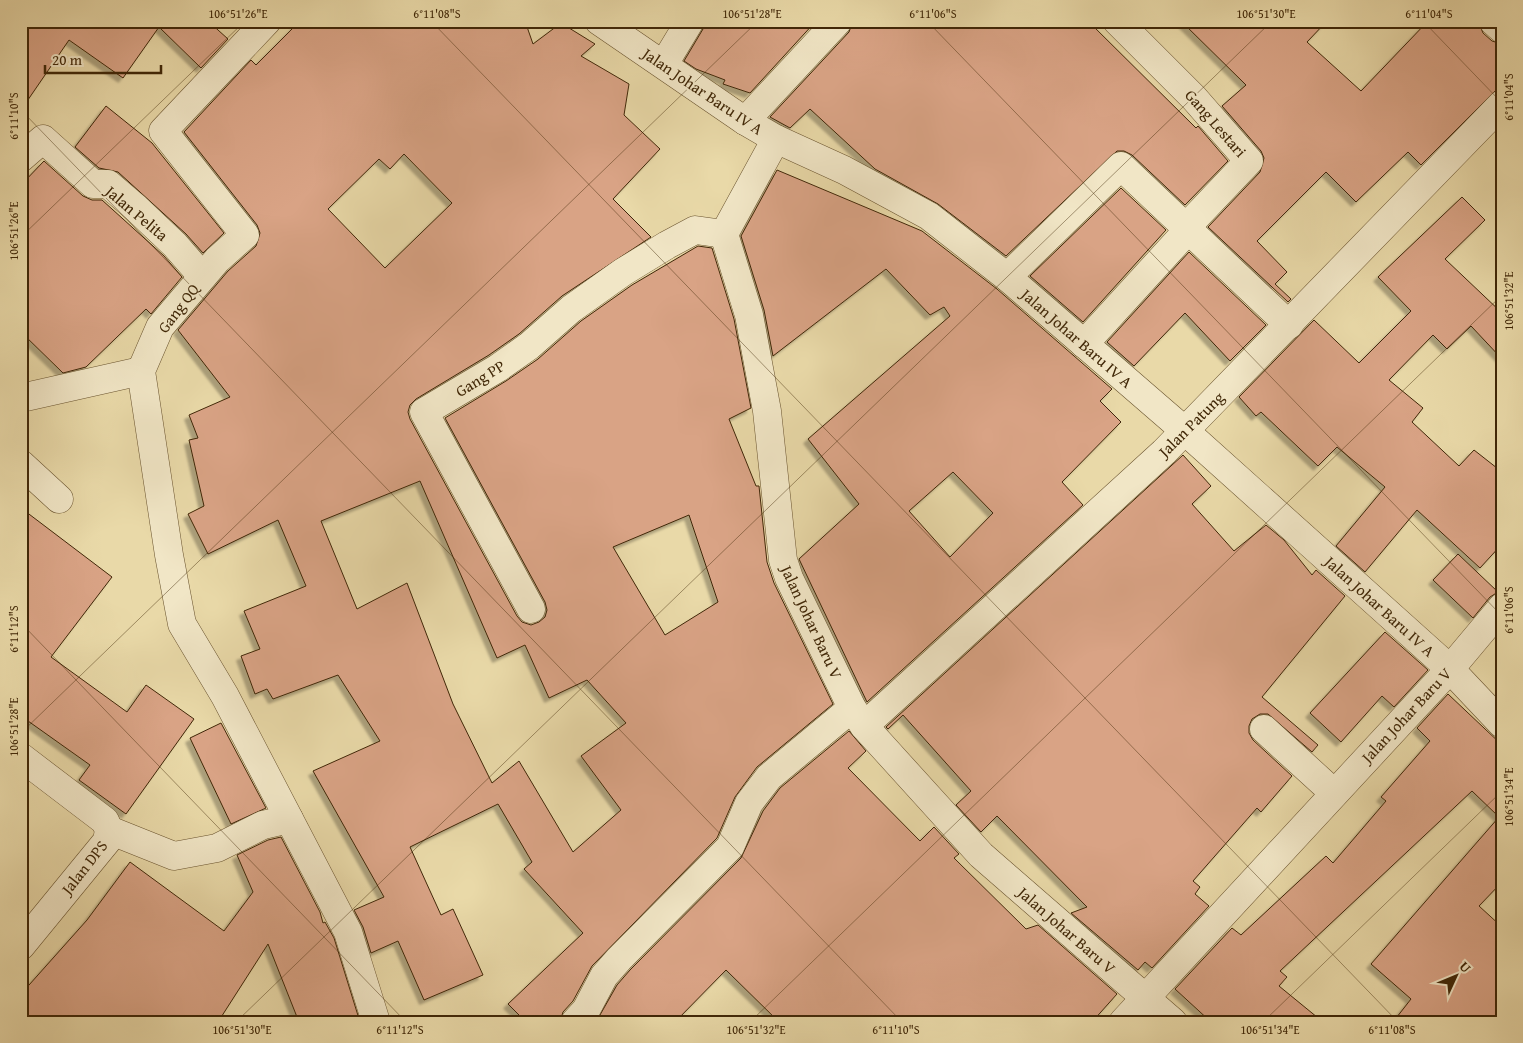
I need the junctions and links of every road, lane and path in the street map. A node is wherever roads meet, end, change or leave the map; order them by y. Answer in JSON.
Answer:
{"nodes":[{"id":1,"x":267,"y":21,"type":"edge"},
{"id":2,"x":599,"y":21,"type":"edge"},
{"id":3,"x":690,"y":21,"type":"edge"},
{"id":4,"x":838,"y":21,"type":"edge"},
{"id":5,"x":1117,"y":21,"type":"edge"},
{"id":6,"x":1493,"y":21,"type":"edge"},
{"id":7,"x":1502,"y":29,"type":"edge"},
{"id":8,"x":664,"y":64,"type":"junction"},
{"id":9,"x":1502,"y":104,"type":"edge"},
{"id":10,"x":744,"y":121,"type":"junction"},
{"id":11,"x":776,"y":139,"type":"junction"},
{"id":12,"x":21,"y":158,"type":"edge"},
{"id":13,"x":1188,"y":230,"type":"junction"},
{"id":14,"x":724,"y":234,"type":"junction"},
{"id":15,"x":202,"y":276,"type":"junction"},
{"id":16,"x":1007,"y":277,"type":"junction"},
{"id":17,"x":1289,"y":325,"type":"junction"},
{"id":18,"x":1084,"y":344,"type":"junction"},
{"id":19,"x":141,"y":371,"type":"junction"},
{"id":20,"x":21,"y":398,"type":"edge"},
{"id":21,"x":1185,"y":431,"type":"junction"},
{"id":22,"x":21,"y":464,"type":"edge"},
{"id":23,"x":59,"y":499,"type":"dead end"},
{"id":24,"x":1502,"y":607,"type":"edge"},
{"id":25,"x":530,"y":609,"type":"dead end"},
{"id":26,"x":1450,"y":669,"type":"junction"},
{"id":27,"x":858,"y":717,"type":"junction"},
{"id":28,"x":1502,"y":724,"type":"edge"},
{"id":29,"x":1264,"y":729,"type":"dead end"},
{"id":30,"x":21,"y":757,"type":"edge"},
{"id":31,"x":1334,"y":793,"type":"junction"},
{"id":32,"x":289,"y":819,"type":"junction"},
{"id":33,"x":109,"y":830,"type":"junction"},
{"id":34,"x":21,"y":946,"type":"edge"},
{"id":35,"x":1146,"y":998,"type":"junction"},
{"id":36,"x":376,"y":1022,"type":"edge"},
{"id":37,"x":575,"y":1022,"type":"edge"},
{"id":38,"x":1123,"y":1022,"type":"edge"},
{"id":39,"x":1173,"y":1022,"type":"edge"}],
"edges":[{"from":1,"to":15,"type":"street","name":"Gang QQ"},
{"from":2,"to":8,"type":"street","name":"Jalan Johar Baru IV A"},
{"from":3,"to":8,"type":"street"},
{"from":4,"to":10,"type":"street"},
{"from":5,"to":13,"type":"street","name":"Gang Lestari"},
{"from":6,"to":7,"type":"street"},
{"from":8,"to":10,"type":"street","name":"Jalan Johar Baru IV A"},
{"from":9,"to":17,"type":"street","name":"Jalan Patung"},
{"from":10,"to":11,"type":"street","name":"Jalan Johar Baru IV A"},
{"from":11,"to":14,"type":"street"},
{"from":11,"to":16,"type":"street","name":"Jalan Johar Baru IV A"},
{"from":12,"to":15,"type":"street","name":"Jalan Pelita"},
{"from":13,"to":16,"type":"street"},
{"from":13,"to":17,"type":"street"},
{"from":13,"to":18,"type":"street","name":"Gang Lestari"},
{"from":14,"to":25,"type":"street","name":"Gang PP"},
{"from":14,"to":27,"type":"street","name":"Jalan Johar Baru V"},
{"from":15,"to":19,"type":"street","name":"Gang QQ"},
{"from":16,"to":18,"type":"street","name":"Jalan Johar Baru IV A"},
{"from":17,"to":21,"type":"street","name":"Jalan Patung"},
{"from":18,"to":21,"type":"street","name":"Jalan Johar Baru IV A"},
{"from":19,"to":20,"type":"street"},
{"from":19,"to":32,"type":"street"},
{"from":21,"to":26,"type":"street","name":"Jalan Johar Baru IV A"},
{"from":21,"to":27,"type":"street","name":"Jalan Patung"},
{"from":22,"to":23,"type":"street"},
{"from":24,"to":26,"type":"street","name":"Jalan Johar Baru V"},
{"from":26,"to":28,"type":"street","name":"Jalan Johar Baru IV A"},
{"from":26,"to":31,"type":"street","name":"Jalan Johar Baru V"},
{"from":27,"to":35,"type":"street","name":"Jalan Johar Baru V"},
{"from":27,"to":37,"type":"street","name":"Jalan Patung"},
{"from":29,"to":31,"type":"street"},
{"from":30,"to":33,"type":"street","name":"Jalan DPS"},
{"from":31,"to":35,"type":"street","name":"Jalan Johar Baru V"},
{"from":32,"to":33,"type":"street"},
{"from":32,"to":36,"type":"street"},
{"from":33,"to":34,"type":"street","name":"Jalan DPS"},
{"from":35,"to":38,"type":"street","name":"Jalan Johar Baru V"},
{"from":35,"to":39,"type":"street"}]}
